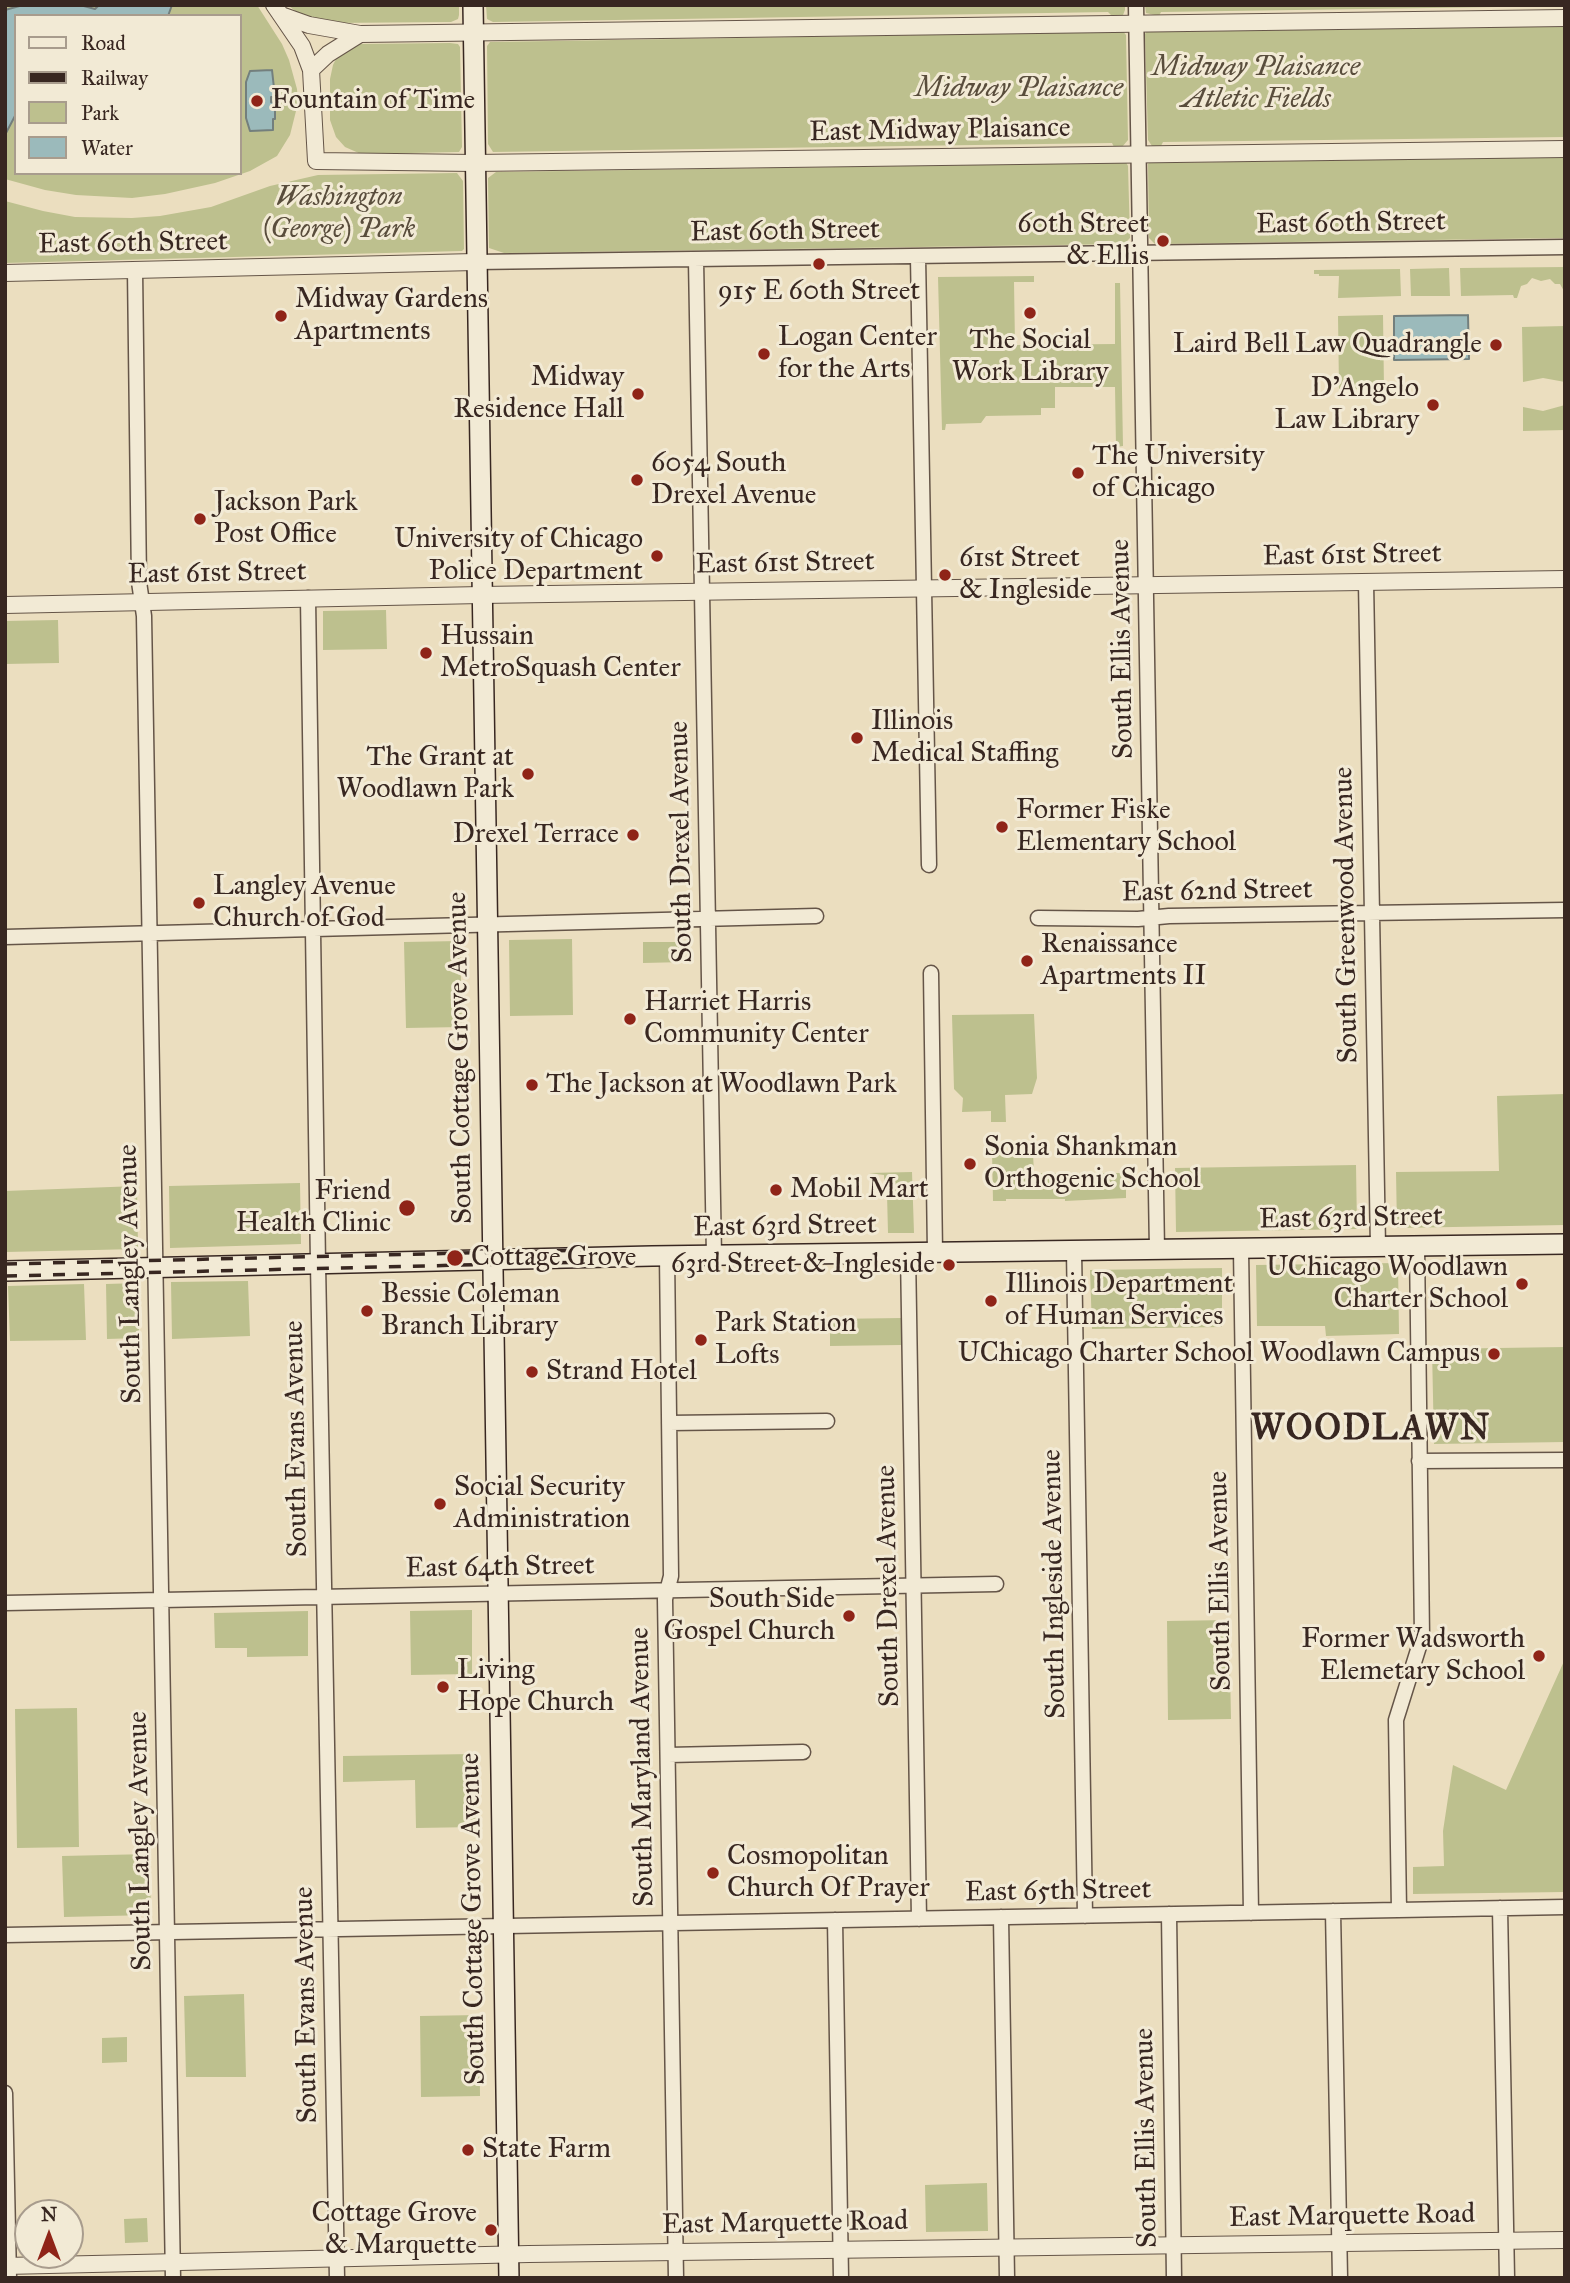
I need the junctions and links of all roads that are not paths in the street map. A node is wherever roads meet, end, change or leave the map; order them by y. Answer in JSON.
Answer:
{"nodes":[{"id":1,"x":472,"y":5,"type":"edge"},
{"id":2,"x":1136,"y":5,"type":"edge"},
{"id":3,"x":277,"y":10,"type":"edge"},
{"id":4,"x":1565,"y":18,"type":"edge"},
{"id":5,"x":1136,"y":23,"type":"junction"},
{"id":6,"x":473,"y":33,"type":"junction"},
{"id":7,"x":360,"y":34,"type":"junction"},
{"id":8,"x":311,"y":70,"type":"junction"},
{"id":9,"x":1565,"y":149,"type":"edge"},
{"id":10,"x":1138,"y":153,"type":"junction"},
{"id":11,"x":474,"y":163,"type":"junction"},
{"id":12,"x":1565,"y":247,"type":"edge"},
{"id":13,"x":1140,"y":254,"type":"junction"},
{"id":14,"x":918,"y":257,"type":"junction"},
{"id":15,"x":696,"y":260,"type":"junction"},
{"id":16,"x":475,"y":262,"type":"junction"},
{"id":17,"x":135,"y":270,"type":"junction"},
{"id":18,"x":5,"y":273,"type":"edge"},
{"id":19,"x":1565,"y":579,"type":"edge"},
{"id":20,"x":1366,"y":582,"type":"junction"},
{"id":21,"x":1146,"y":585,"type":"junction"},
{"id":22,"x":924,"y":588,"type":"junction"},
{"id":23,"x":702,"y":592,"type":"junction"},
{"id":24,"x":481,"y":594,"type":"junction"},
{"id":25,"x":308,"y":598,"type":"junction"},
{"id":26,"x":141,"y":602,"type":"junction"},
{"id":27,"x":5,"y":605,"type":"edge"},
{"id":28,"x":929,"y":865,"type":"dead end"},
{"id":29,"x":1565,"y":910,"type":"edge"},
{"id":30,"x":1372,"y":913,"type":"junction"},
{"id":31,"x":816,"y":916,"type":"dead end"},
{"id":32,"x":1038,"y":918,"type":"dead end"},
{"id":33,"x":1152,"y":918,"type":"junction"},
{"id":34,"x":708,"y":919,"type":"junction"},
{"id":35,"x":486,"y":926,"type":"junction"},
{"id":36,"x":313,"y":930,"type":"junction"},
{"id":37,"x":150,"y":934,"type":"junction"},
{"id":38,"x":5,"y":937,"type":"edge"},
{"id":39,"x":931,"y":973,"type":"dead end"},
{"id":40,"x":1565,"y":1244,"type":"edge"},
{"id":41,"x":1417,"y":1246,"type":"junction"},
{"id":42,"x":1378,"y":1247,"type":"junction"},
{"id":43,"x":1241,"y":1249,"type":"junction"},
{"id":44,"x":1157,"y":1250,"type":"junction"},
{"id":45,"x":1074,"y":1251,"type":"junction"},
{"id":46,"x":908,"y":1253,"type":"junction"},
{"id":47,"x":935,"y":1253,"type":"junction"},
{"id":48,"x":667,"y":1256,"type":"junction"},
{"id":49,"x":714,"y":1256,"type":"junction"},
{"id":50,"x":493,"y":1259,"type":"junction"},
{"id":51,"x":318,"y":1264,"type":"junction"},
{"id":52,"x":155,"y":1267,"type":"junction"},
{"id":53,"x":5,"y":1271,"type":"edge"},
{"id":54,"x":827,"y":1421,"type":"dead end"},
{"id":55,"x":669,"y":1423,"type":"junction"},
{"id":56,"x":1565,"y":1460,"type":"edge"},
{"id":57,"x":1419,"y":1461,"type":"junction"},
{"id":58,"x":996,"y":1584,"type":"dead end"},
{"id":59,"x":913,"y":1585,"type":"junction"},
{"id":60,"x":668,"y":1589,"type":"junction"},
{"id":61,"x":497,"y":1592,"type":"junction"},
{"id":62,"x":324,"y":1596,"type":"junction"},
{"id":63,"x":161,"y":1600,"type":"junction"},
{"id":64,"x":5,"y":1603,"type":"edge"},
{"id":65,"x":803,"y":1752,"type":"dead end"},
{"id":66,"x":668,"y":1755,"type":"junction"},
{"id":67,"x":1565,"y":1907,"type":"edge"},
{"id":68,"x":1500,"y":1908,"type":"junction"},
{"id":69,"x":1399,"y":1910,"type":"junction"},
{"id":70,"x":1333,"y":1911,"type":"junction"},
{"id":71,"x":1251,"y":1913,"type":"junction"},
{"id":72,"x":1169,"y":1914,"type":"junction"},
{"id":73,"x":1085,"y":1916,"type":"junction"},
{"id":74,"x":1001,"y":1917,"type":"junction"},
{"id":75,"x":919,"y":1919,"type":"junction"},
{"id":76,"x":835,"y":1920,"type":"junction"},
{"id":77,"x":670,"y":1922,"type":"junction"},
{"id":78,"x":502,"y":1925,"type":"junction"},
{"id":79,"x":330,"y":1928,"type":"junction"},
{"id":80,"x":167,"y":1932,"type":"junction"},
{"id":81,"x":5,"y":1935,"type":"edge"},
{"id":82,"x":5,"y":2093,"type":"edge"},
{"id":83,"x":1565,"y":2240,"type":"edge"},
{"id":84,"x":1506,"y":2241,"type":"junction"},
{"id":85,"x":1339,"y":2243,"type":"junction"},
{"id":86,"x":1173,"y":2245,"type":"junction"},
{"id":87,"x":1007,"y":2248,"type":"junction"},
{"id":88,"x":840,"y":2250,"type":"junction"},
{"id":89,"x":676,"y":2252,"type":"junction"},
{"id":90,"x":508,"y":2255,"type":"junction"},
{"id":91,"x":336,"y":2259,"type":"junction"},
{"id":92,"x":7,"y":2270,"type":"edge"},
{"id":93,"x":173,"y":2270,"type":"edge"},
{"id":94,"x":337,"y":2278,"type":"edge"},
{"id":95,"x":509,"y":2278,"type":"edge"},
{"id":96,"x":676,"y":2278,"type":"edge"},
{"id":97,"x":841,"y":2278,"type":"edge"},
{"id":98,"x":1007,"y":2278,"type":"edge"},
{"id":99,"x":1174,"y":2278,"type":"edge"},
{"id":100,"x":1340,"y":2278,"type":"edge"},
{"id":101,"x":1507,"y":2278,"type":"edge"}],
"edges":[{"from":1,"to":6,"type":"main road","name":"South Cottage Grove Avenue"},
{"from":2,"to":5,"type":"street","name":"South Ellis Avenue"},
{"from":3,"to":7,"type":"street"},
{"from":3,"to":8,"type":"street"},
{"from":4,"to":5,"type":"street"},
{"from":5,"to":6,"type":"street"},
{"from":5,"to":10,"type":"street","name":"South Ellis Avenue"},
{"from":6,"to":7,"type":"street"},
{"from":6,"to":11,"type":"main road","name":"South Cottage Grove Avenue"},
{"from":7,"to":8,"type":"street"},
{"from":8,"to":11,"type":"street","name":"East Midway Plaisance"},
{"from":9,"to":10,"type":"street","name":"East Midway Plaisance"},
{"from":10,"to":11,"type":"street","name":"East Midway Plaisance"},
{"from":10,"to":13,"type":"street","name":"South Ellis Avenue"},
{"from":11,"to":16,"type":"main road","name":"South Cottage Grove Avenue"},
{"from":12,"to":13,"type":"street","name":"East 60th Street"},
{"from":13,"to":14,"type":"street","name":"East 60th Street"},
{"from":13,"to":21,"type":"street","name":"South Ellis Avenue"},
{"from":14,"to":15,"type":"street","name":"East 60th Street"},
{"from":14,"to":22,"type":"street"},
{"from":15,"to":16,"type":"street","name":"East 60th Street"},
{"from":15,"to":23,"type":"street","name":"South Drexel Avenue"},
{"from":16,"to":17,"type":"street","name":"East 60th Street"},
{"from":16,"to":24,"type":"main road","name":"South Cottage Grove Avenue"},
{"from":17,"to":18,"type":"street","name":"East 60th Street"},
{"from":17,"to":26,"type":"street","name":"South Langley Avenue"},
{"from":19,"to":20,"type":"street","name":"East 61st Street"},
{"from":20,"to":21,"type":"street","name":"East 61st Street"},
{"from":20,"to":30,"type":"street","name":"South Greenwood Avenue"},
{"from":21,"to":22,"type":"street","name":"East 61st Street"},
{"from":21,"to":33,"type":"street","name":"South Ellis Avenue"},
{"from":22,"to":23,"type":"street","name":"East 61st Street"},
{"from":22,"to":28,"type":"street"},
{"from":23,"to":24,"type":"street","name":"East 61st Street"},
{"from":23,"to":34,"type":"street","name":"South Drexel Avenue"},
{"from":24,"to":25,"type":"street","name":"East 61st Street"},
{"from":24,"to":35,"type":"main road","name":"South Cottage Grove Avenue"},
{"from":25,"to":26,"type":"street","name":"East 61st Street"},
{"from":25,"to":36,"type":"street","name":"South Evans Avenue"},
{"from":26,"to":27,"type":"street","name":"East 61st Street"},
{"from":26,"to":37,"type":"street","name":"South Langley Avenue"},
{"from":29,"to":30,"type":"street","name":"East 62nd Street"},
{"from":30,"to":33,"type":"street","name":"East 62nd Street"},
{"from":30,"to":42,"type":"street","name":"South Greenwood Avenue"},
{"from":31,"to":34,"type":"street"},
{"from":32,"to":33,"type":"street","name":"East 62nd Street"},
{"from":33,"to":44,"type":"street","name":"South Ellis Avenue"},
{"from":34,"to":35,"type":"street"},
{"from":34,"to":49,"type":"street","name":"South Drexel Avenue"},
{"from":35,"to":36,"type":"street"},
{"from":35,"to":50,"type":"main road","name":"South Cottage Grove Avenue"},
{"from":36,"to":37,"type":"street"},
{"from":36,"to":51,"type":"street","name":"South Evans Avenue"},
{"from":37,"to":38,"type":"street"},
{"from":37,"to":52,"type":"street","name":"South Langley Avenue"},
{"from":39,"to":47,"type":"street"},
{"from":40,"to":41,"type":"main road","name":"East 63rd Street"},
{"from":41,"to":42,"type":"main road","name":"East 63rd Street"},
{"from":41,"to":57,"type":"street"},
{"from":42,"to":43,"type":"main road","name":"East 63rd Street"},
{"from":43,"to":44,"type":"main road","name":"East 63rd Street"},
{"from":43,"to":71,"type":"street","name":"South Ellis Avenue"},
{"from":44,"to":45,"type":"main road","name":"East 63rd Street"},
{"from":45,"to":47,"type":"main road","name":"East 63rd Street"},
{"from":45,"to":73,"type":"street","name":"South Ingleside Avenue"},
{"from":46,"to":47,"type":"main road","name":"East 63rd Street"},
{"from":46,"to":49,"type":"main road","name":"East 63rd Street"},
{"from":46,"to":59,"type":"street","name":"South Drexel Avenue"},
{"from":48,"to":49,"type":"main road","name":"East 63rd Street"},
{"from":48,"to":50,"type":"main road","name":"East 63rd Street"},
{"from":48,"to":55,"type":"street","name":"South Maryland Avenue"},
{"from":50,"to":51,"type":"main road","name":"East 63rd Street"},
{"from":50,"to":61,"type":"main road","name":"South Cottage Grove Avenue"},
{"from":51,"to":52,"type":"main road","name":"East 63rd Street"},
{"from":51,"to":62,"type":"street","name":"South Evans Avenue"},
{"from":52,"to":53,"type":"main road","name":"East 63rd Street"},
{"from":52,"to":63,"type":"street","name":"South Langley Avenue"},
{"from":54,"to":55,"type":"street"},
{"from":55,"to":60,"type":"street","name":"South Maryland Avenue"},
{"from":56,"to":57,"type":"street"},
{"from":57,"to":69,"type":"street"},
{"from":58,"to":59,"type":"street","name":"East 64th Street"},
{"from":59,"to":60,"type":"street","name":"East 64th Street"},
{"from":59,"to":75,"type":"street","name":"South Drexel Avenue"},
{"from":60,"to":61,"type":"street","name":"East 64th Street"},
{"from":60,"to":66,"type":"street","name":"South Maryland Avenue"},
{"from":61,"to":62,"type":"street","name":"East 64th Street"},
{"from":61,"to":78,"type":"main road","name":"South Cottage Grove Avenue"},
{"from":62,"to":63,"type":"street","name":"East 64th Street"},
{"from":62,"to":79,"type":"street","name":"South Evans Avenue"},
{"from":63,"to":64,"type":"street","name":"East 64th Street"},
{"from":63,"to":80,"type":"street","name":"South Langley Avenue"},
{"from":65,"to":66,"type":"street"},
{"from":66,"to":77,"type":"street","name":"South Maryland Avenue"},
{"from":67,"to":68,"type":"street","name":"East 65th Street"},
{"from":68,"to":69,"type":"street","name":"East 65th Street"},
{"from":68,"to":84,"type":"street"},
{"from":69,"to":70,"type":"street","name":"East 65th Street"},
{"from":70,"to":71,"type":"street","name":"East 65th Street"},
{"from":70,"to":85,"type":"street"},
{"from":71,"to":72,"type":"street","name":"East 65th Street"},
{"from":72,"to":73,"type":"street","name":"East 65th Street"},
{"from":72,"to":86,"type":"street","name":"South Ellis Avenue"},
{"from":73,"to":74,"type":"street","name":"East 65th Street"},
{"from":74,"to":75,"type":"street","name":"East 65th Street"},
{"from":74,"to":87,"type":"street"},
{"from":75,"to":76,"type":"street","name":"East 65th Street"},
{"from":76,"to":77,"type":"street","name":"East 65th Street"},
{"from":76,"to":88,"type":"street"},
{"from":77,"to":78,"type":"street","name":"East 65th Street"},
{"from":77,"to":89,"type":"street","name":"South Maryland Avenue"},
{"from":78,"to":79,"type":"street","name":"East 65th Street"},
{"from":78,"to":90,"type":"main road","name":"South Cottage Grove Avenue"},
{"from":79,"to":80,"type":"street","name":"East 65th Street"},
{"from":79,"to":91,"type":"street","name":"South Evans Avenue"},
{"from":80,"to":81,"type":"street","name":"East 65th Street"},
{"from":80,"to":93,"type":"street","name":"South Langley Avenue"},
{"from":82,"to":92,"type":"street"},
{"from":83,"to":84,"type":"street","name":"East Marquette Road"},
{"from":84,"to":85,"type":"street","name":"East Marquette Road"},
{"from":84,"to":101,"type":"street"},
{"from":85,"to":86,"type":"street","name":"East Marquette Road"},
{"from":85,"to":100,"type":"street"},
{"from":86,"to":87,"type":"street","name":"East Marquette Road"},
{"from":86,"to":99,"type":"street","name":"South Ellis Avenue"},
{"from":87,"to":88,"type":"street","name":"East Marquette Road"},
{"from":87,"to":98,"type":"street"},
{"from":88,"to":89,"type":"street","name":"East Marquette Road"},
{"from":88,"to":97,"type":"street"},
{"from":89,"to":90,"type":"street","name":"East Marquette Road"},
{"from":89,"to":96,"type":"street","name":"South Maryland Avenue"},
{"from":90,"to":91,"type":"street","name":"East Marquette Road"},
{"from":90,"to":95,"type":"main road","name":"South Cottage Grove Avenue"},
{"from":91,"to":93,"type":"street","name":"East Marquette Road"},
{"from":91,"to":94,"type":"street","name":"South Evans Avenue"},
{"from":92,"to":93,"type":"street","name":"East Marquette Road"}]}
